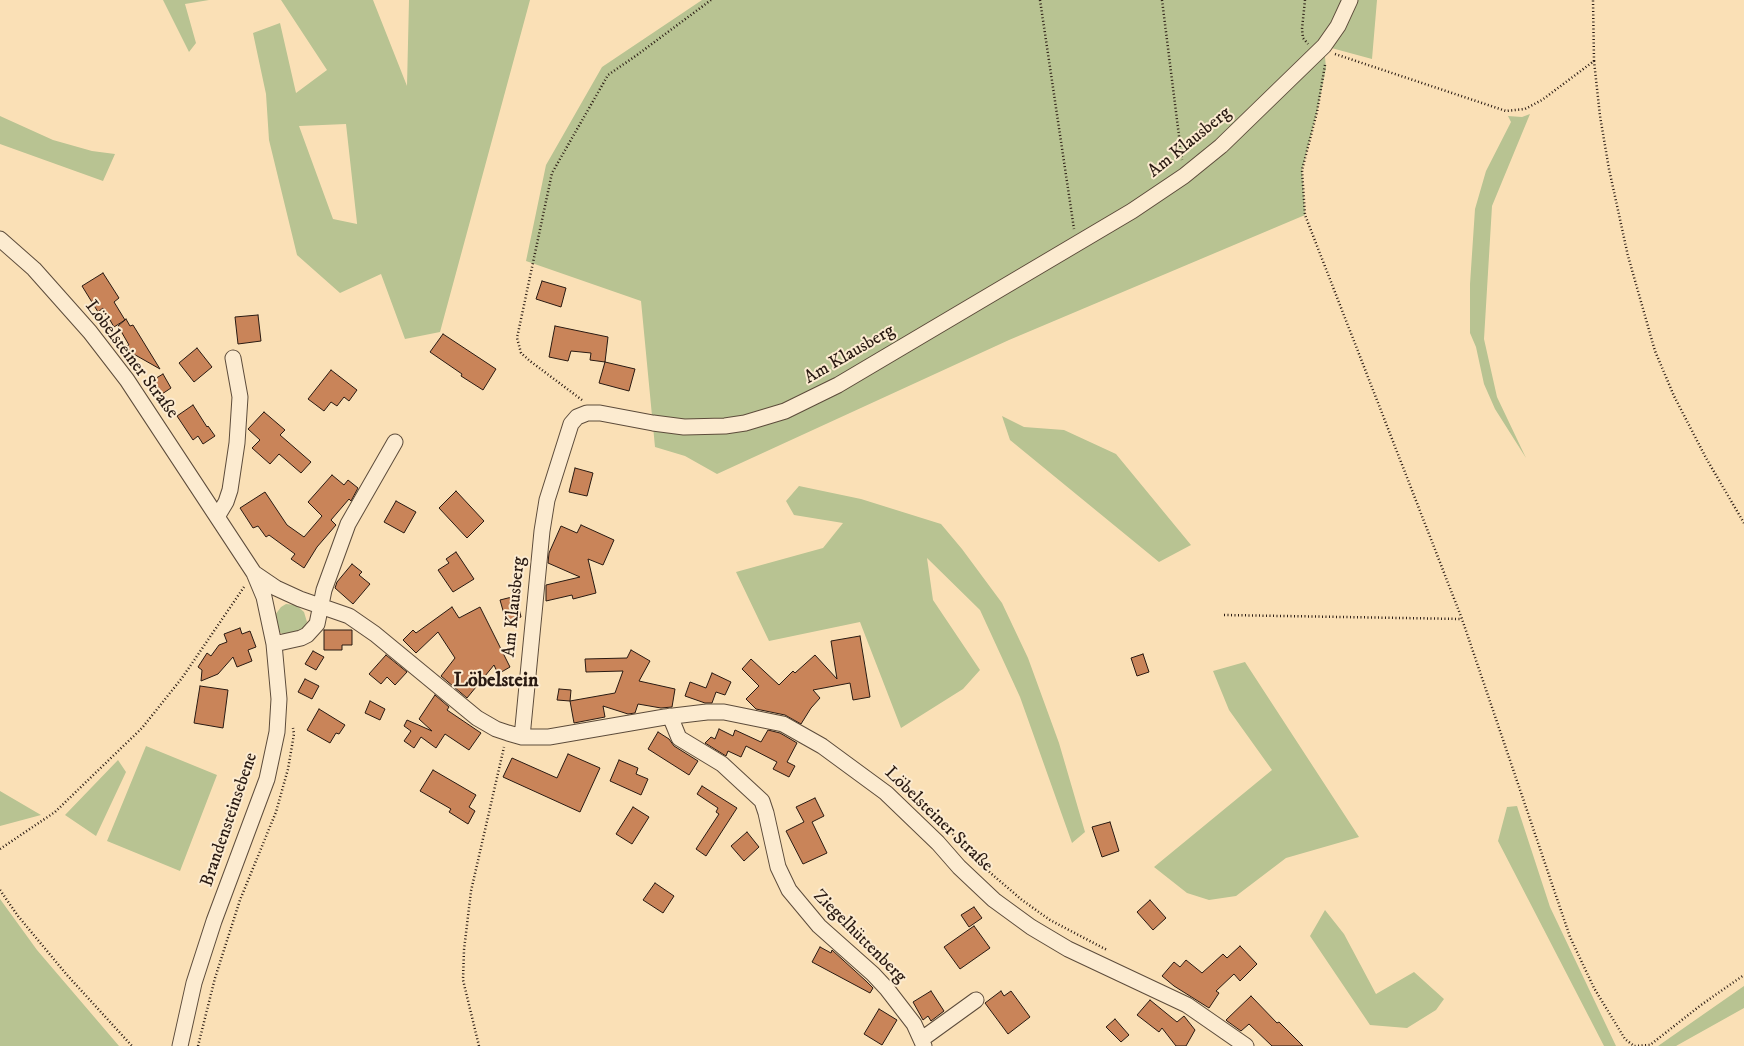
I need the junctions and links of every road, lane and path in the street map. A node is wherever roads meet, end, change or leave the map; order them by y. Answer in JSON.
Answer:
{"nodes":[{"id":1,"x":710,"y":0,"type":"edge"},
{"id":2,"x":1040,"y":0,"type":"edge"},
{"id":3,"x":1162,"y":0,"type":"edge"},
{"id":4,"x":1305,"y":0,"type":"edge"},
{"id":5,"x":1350,"y":0,"type":"edge"},
{"id":6,"x":1593,"y":0,"type":"edge"},
{"id":7,"x":1324,"y":46,"type":"junction"},
{"id":8,"x":1594,"y":61,"type":"junction"},
{"id":9,"x":1184,"y":176,"type":"junction"},
{"id":10,"x":0,"y":239,"type":"edge"},
{"id":11,"x":1076,"y":242,"type":"junction"},
{"id":12,"x":233,"y":358,"type":"dead end"},
{"id":13,"x":600,"y":413,"type":"junction"},
{"id":14,"x":395,"y":442,"type":"dead end"},
{"id":15,"x":217,"y":517,"type":"junction"},
{"id":16,"x":1744,"y":523,"type":"edge"},
{"id":17,"x":254,"y":573,"type":"junction"},
{"id":18,"x":321,"y":605,"type":"junction"},
{"id":19,"x":1224,"y":615,"type":"dead end"},
{"id":20,"x":1462,"y":619,"type":"junction"},
{"id":21,"x":274,"y":644,"type":"junction"},
{"id":22,"x":670,"y":716,"type":"junction"},
{"id":23,"x":515,"y":735,"type":"junction"},
{"id":24,"x":899,"y":785,"type":"dead end"},
{"id":25,"x":0,"y":849,"type":"edge"},
{"id":26,"x":0,"y":890,"type":"edge"},
{"id":27,"x":1111,"y":952,"type":"dead end"},
{"id":28,"x":1744,"y":975,"type":"edge"},
{"id":29,"x":976,"y":1000,"type":"dead end"},
{"id":30,"x":923,"y":1043,"type":"edge"},
{"id":31,"x":132,"y":1046,"type":"edge"},
{"id":32,"x":180,"y":1046,"type":"edge"},
{"id":33,"x":479,"y":1046,"type":"edge"},
{"id":34,"x":1246,"y":1046,"type":"edge"}],
"edges":[{"from":1,"to":13,"type":"path"},
{"from":2,"to":11,"type":"path"},
{"from":3,"to":9,"type":"path"},
{"from":4,"to":7,"type":"path"},
{"from":5,"to":7,"type":"street","name":"Am Klausberg"},
{"from":6,"to":8,"type":"path"},
{"from":7,"to":8,"type":"path"},
{"from":7,"to":9,"type":"street","name":"Am Klausberg"},
{"from":7,"to":20,"type":"path"},
{"from":8,"to":16,"type":"path"},
{"from":9,"to":11,"type":"street","name":"Am Klausberg"},
{"from":10,"to":15,"type":"street","name":"Löbelsteiner Straße"},
{"from":11,"to":13,"type":"street","name":"Am Klausberg"},
{"from":12,"to":15,"type":"street"},
{"from":13,"to":23,"type":"street","name":"Am Klausberg"},
{"from":14,"to":18,"type":"street"},
{"from":15,"to":17,"type":"street","name":"Löbelsteiner Straße"},
{"from":17,"to":18,"type":"street","name":"Löbelsteiner Straße"},
{"from":17,"to":21,"type":"street","name":"Brandensteinsebene"},
{"from":17,"to":25,"type":"path"},
{"from":18,"to":21,"type":"street"},
{"from":18,"to":23,"type":"street","name":"Löbelsteiner Straße"},
{"from":19,"to":20,"type":"path"},
{"from":20,"to":28,"type":"path"},
{"from":21,"to":32,"type":"street","name":"Brandensteinsebene"},
{"from":22,"to":23,"type":"street","name":"Löbelsteiner Straße"},
{"from":22,"to":30,"type":"street","name":"Ziegelhüttenberg"},
{"from":22,"to":34,"type":"street","name":"Löbelsteiner Straße"},
{"from":23,"to":33,"type":"path"},
{"from":24,"to":27,"type":"path"},
{"from":26,"to":31,"type":"path"},
{"from":29,"to":30,"type":"street"}]}
